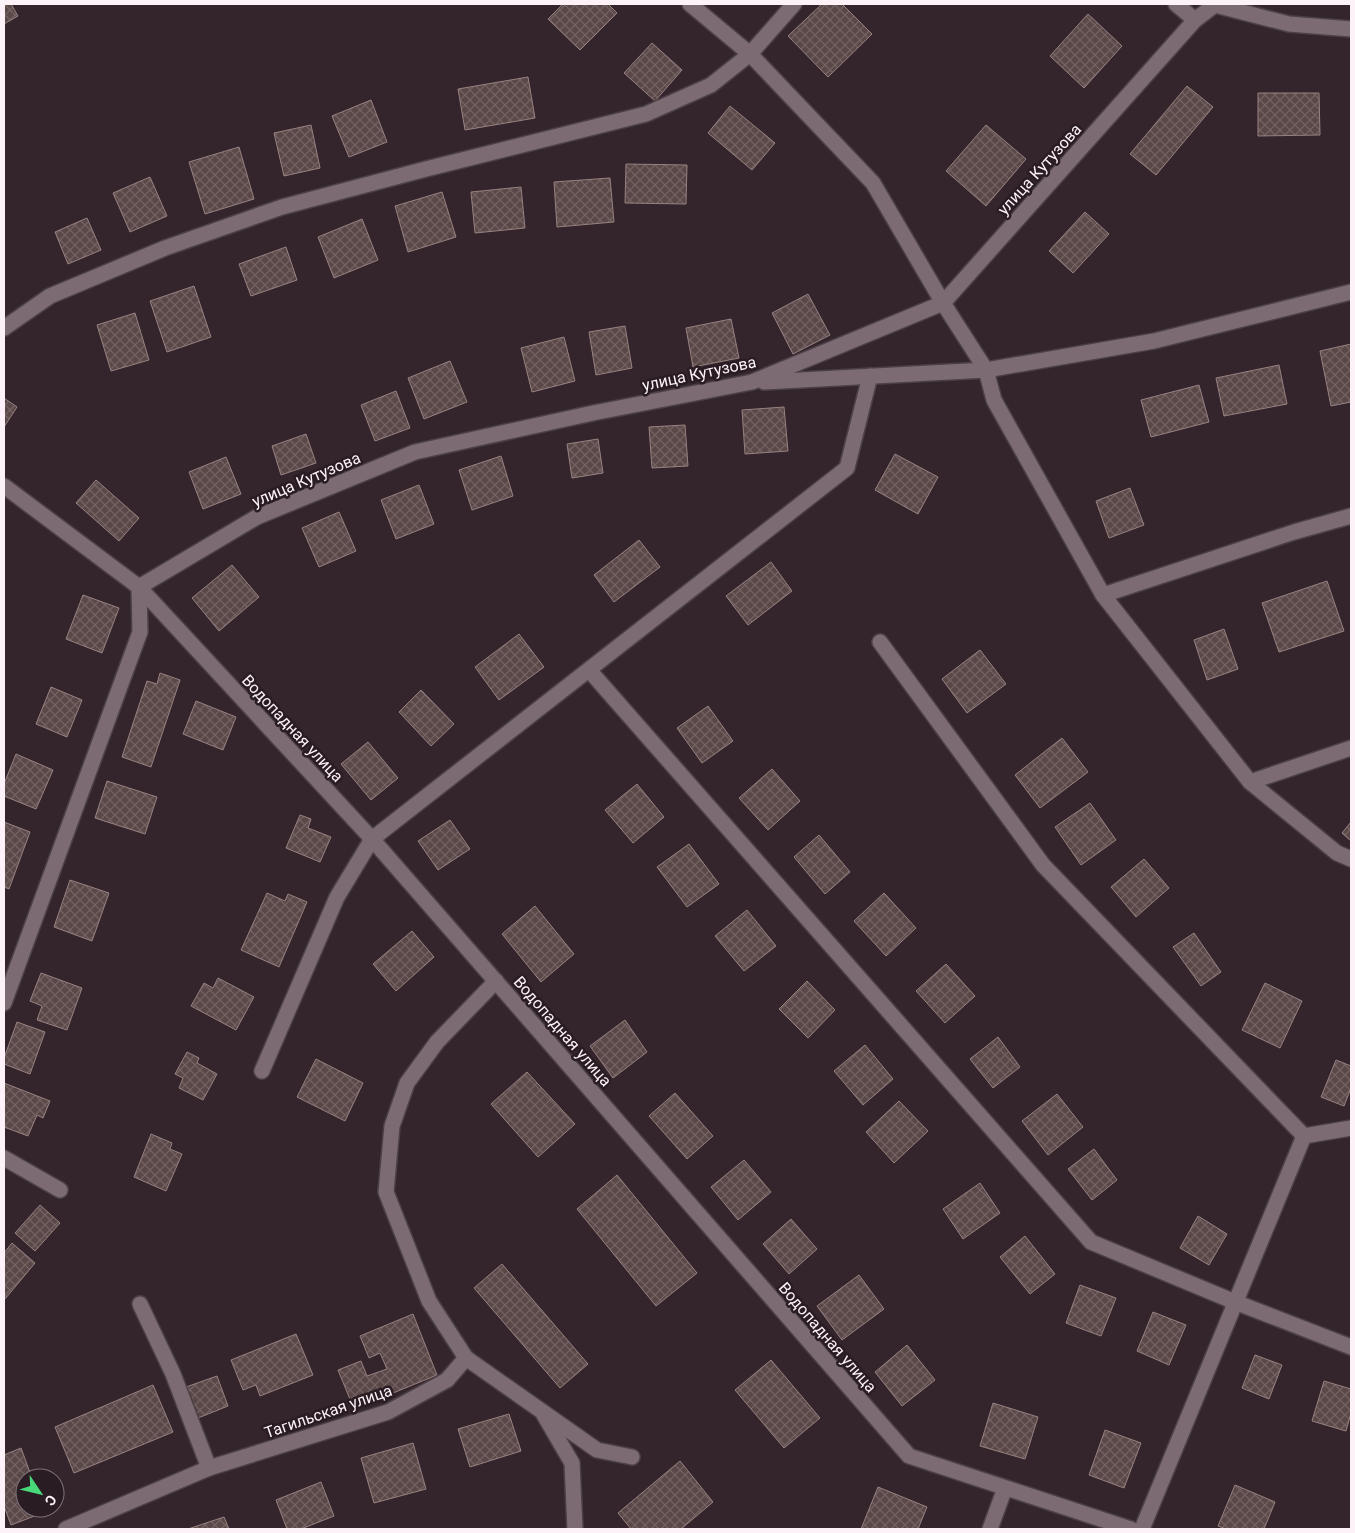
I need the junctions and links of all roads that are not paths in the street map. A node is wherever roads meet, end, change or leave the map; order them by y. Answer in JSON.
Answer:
{"nodes":[{"id":1,"x":690,"y":4,"type":"edge"},
{"id":2,"x":794,"y":4,"type":"edge"},
{"id":3,"x":1176,"y":4,"type":"edge"},
{"id":4,"x":1215,"y":4,"type":"edge"},
{"id":5,"x":1195,"y":20,"type":"junction"},
{"id":6,"x":1351,"y":29,"type":"edge"},
{"id":7,"x":750,"y":54,"type":"junction"},
{"id":8,"x":1351,"y":292,"type":"edge"},
{"id":9,"x":943,"y":304,"type":"junction"},
{"id":10,"x":4,"y":328,"type":"edge"},
{"id":11,"x":986,"y":370,"type":"junction"},
{"id":12,"x":870,"y":376,"type":"junction"},
{"id":13,"x":752,"y":382,"type":"junction"},
{"id":14,"x":4,"y":486,"type":"edge"},
{"id":15,"x":1351,"y":516,"type":"edge"},
{"id":16,"x":139,"y":587,"type":"junction"},
{"id":17,"x":1103,"y":595,"type":"junction"},
{"id":18,"x":880,"y":642,"type":"dead end"},
{"id":19,"x":589,"y":670,"type":"junction"},
{"id":20,"x":1351,"y":748,"type":"edge"},
{"id":21,"x":1250,"y":782,"type":"junction"},
{"id":22,"x":372,"y":839,"type":"junction"},
{"id":23,"x":1351,"y":860,"type":"edge"},
{"id":24,"x":496,"y":980,"type":"junction"},
{"id":25,"x":4,"y":1003,"type":"edge"},
{"id":26,"x":262,"y":1071,"type":"dead end"},
{"id":27,"x":1351,"y":1128,"type":"edge"},
{"id":28,"x":1304,"y":1136,"type":"junction"},
{"id":29,"x":4,"y":1158,"type":"edge"},
{"id":30,"x":60,"y":1190,"type":"dead end"},
{"id":31,"x":1235,"y":1302,"type":"junction"},
{"id":32,"x":140,"y":1304,"type":"dead end"},
{"id":33,"x":1351,"y":1347,"type":"edge"},
{"id":34,"x":466,"y":1358,"type":"junction"},
{"id":35,"x":541,"y":1409,"type":"junction"},
{"id":36,"x":632,"y":1457,"type":"dead end"},
{"id":37,"x":210,"y":1468,"type":"junction"},
{"id":38,"x":1005,"y":1488,"type":"junction"},
{"id":39,"x":66,"y":1529,"type":"edge"},
{"id":40,"x":575,"y":1529,"type":"edge"},
{"id":41,"x":990,"y":1529,"type":"edge"},
{"id":42,"x":1131,"y":1529,"type":"edge"},
{"id":43,"x":1142,"y":1529,"type":"edge"}],
"edges":[{"from":1,"to":7,"type":"street"},
{"from":2,"to":7,"type":"street"},
{"from":3,"to":5,"type":"street"},
{"from":4,"to":5,"type":"street","name":"улица Кутузова"},
{"from":4,"to":6,"type":"street"},
{"from":5,"to":9,"type":"street","name":"улица Кутузова"},
{"from":7,"to":9,"type":"street"},
{"from":7,"to":10,"type":"street"},
{"from":8,"to":11,"type":"street"},
{"from":9,"to":11,"type":"street"},
{"from":9,"to":13,"type":"street","name":"улица Кутузова"},
{"from":11,"to":12,"type":"street"},
{"from":11,"to":17,"type":"street"},
{"from":12,"to":13,"type":"street"},
{"from":12,"to":19,"type":"street"},
{"from":13,"to":16,"type":"street","name":"улица Кутузова"},
{"from":14,"to":16,"type":"street","name":"Водопадная улица"},
{"from":15,"to":17,"type":"street"},
{"from":16,"to":22,"type":"street","name":"Водопадная улица"},
{"from":16,"to":25,"type":"street"},
{"from":17,"to":21,"type":"street"},
{"from":18,"to":28,"type":"street"},
{"from":19,"to":22,"type":"street"},
{"from":19,"to":31,"type":"street"},
{"from":20,"to":21,"type":"street"},
{"from":21,"to":23,"type":"street"},
{"from":22,"to":24,"type":"street","name":"Водопадная улица"},
{"from":22,"to":26,"type":"street"},
{"from":24,"to":34,"type":"street"},
{"from":24,"to":38,"type":"street","name":"Водопадная улица"},
{"from":27,"to":28,"type":"street"},
{"from":28,"to":31,"type":"street"},
{"from":29,"to":30,"type":"street"},
{"from":31,"to":33,"type":"street"},
{"from":31,"to":43,"type":"street"},
{"from":32,"to":37,"type":"street"},
{"from":34,"to":35,"type":"street"},
{"from":34,"to":37,"type":"street","name":"Тагильская улица"},
{"from":35,"to":36,"type":"street"},
{"from":35,"to":40,"type":"street"},
{"from":37,"to":39,"type":"street","name":"Тагильская улица"},
{"from":38,"to":41,"type":"street"},
{"from":38,"to":42,"type":"street","name":"Водопадная улица"}]}
